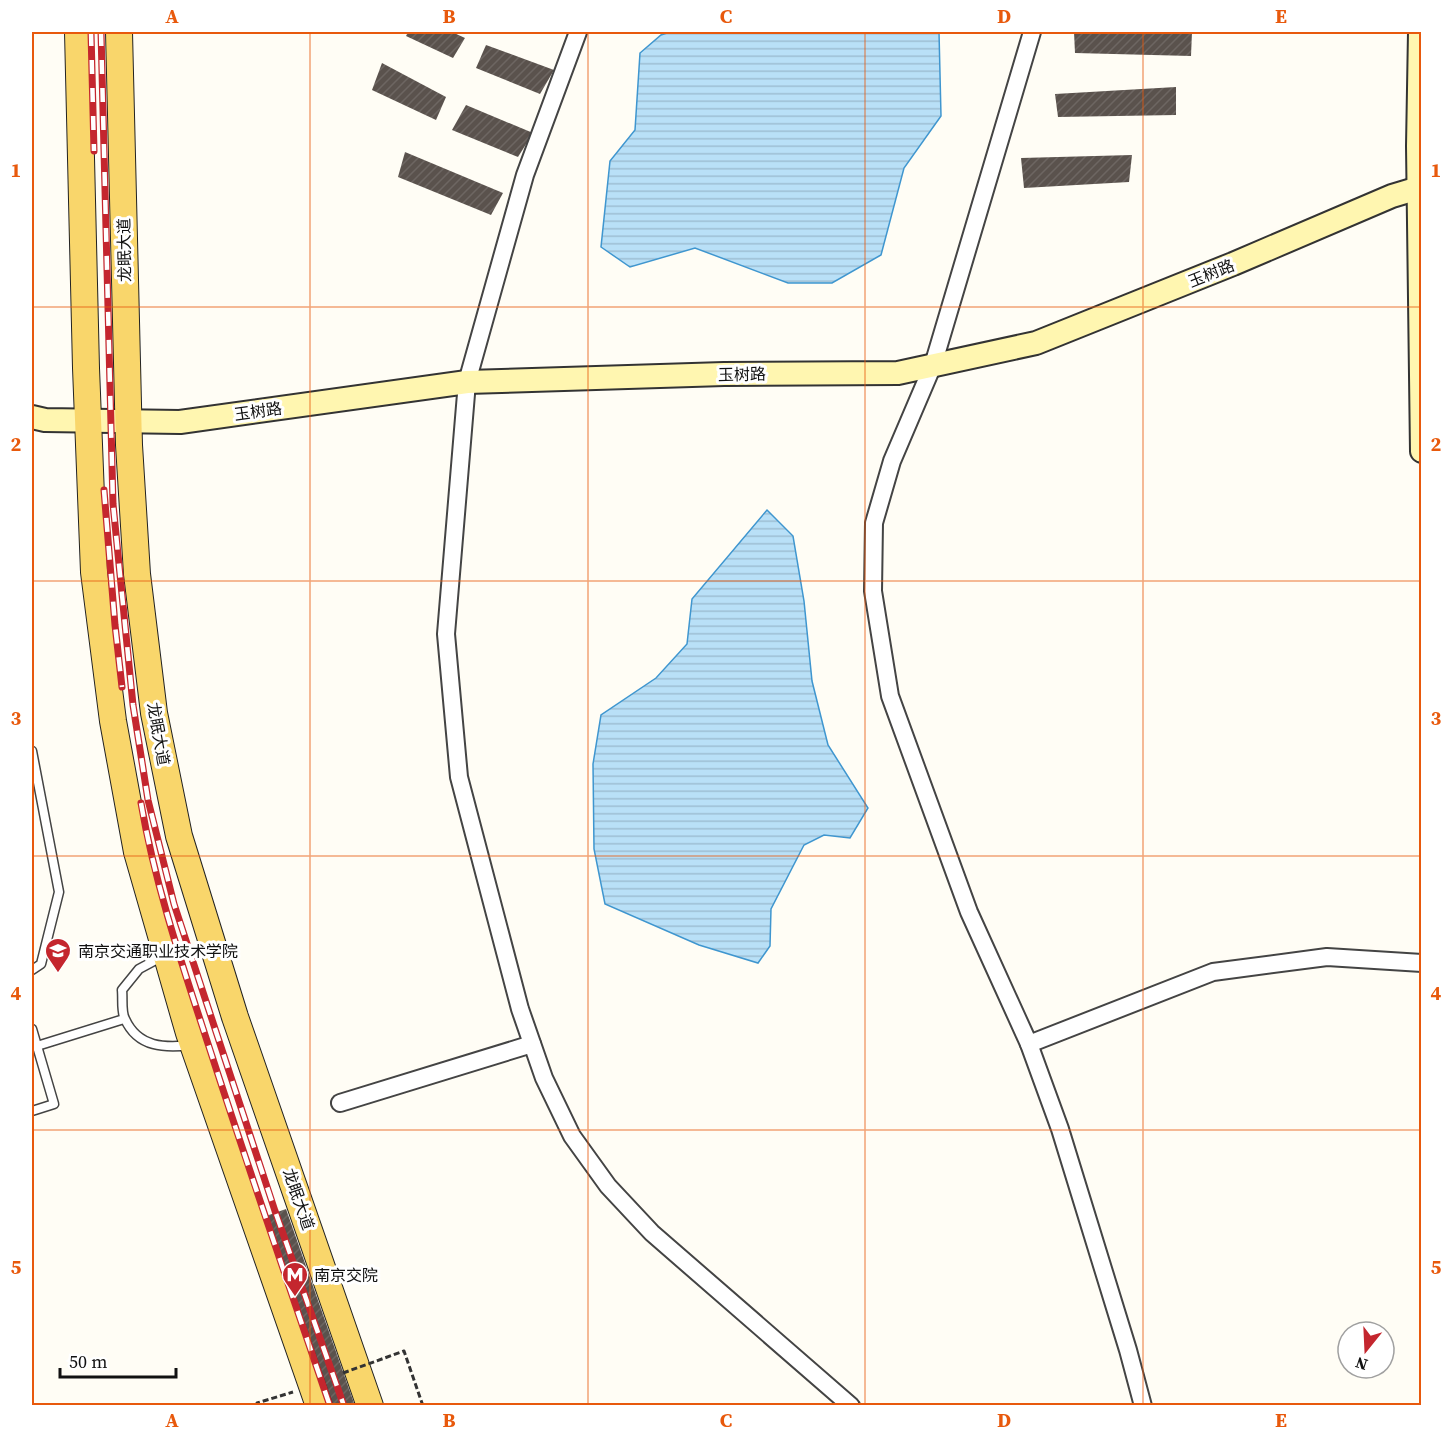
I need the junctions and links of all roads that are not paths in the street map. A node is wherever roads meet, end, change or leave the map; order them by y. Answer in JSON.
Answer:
{"nodes":[{"id":1,"x":78,"y":32,"type":"edge"},
{"id":2,"x":118,"y":32,"type":"edge"},
{"id":3,"x":578,"y":32,"type":"edge"},
{"id":4,"x":1032,"y":32,"type":"edge"},
{"id":5,"x":1420,"y":32,"type":"edge"},
{"id":6,"x":1420,"y":187,"type":"edge"},
{"id":7,"x":933,"y":365,"type":"junction"},
{"id":8,"x":467,"y":382,"type":"junction"},
{"id":9,"x":32,"y":417,"type":"edge"},
{"id":10,"x":87,"y":421,"type":"junction"},
{"id":11,"x":129,"y":421,"type":"junction"},
{"id":12,"x":1422,"y":451,"type":"edge"},
{"id":13,"x":32,"y":751,"type":"edge"},
{"id":14,"x":166,"y":955,"type":"junction"},
{"id":15,"x":1422,"y":963,"type":"edge"},
{"id":16,"x":32,"y":970,"type":"edge"},
{"id":17,"x":124,"y":1018,"type":"junction"},
{"id":18,"x":32,"y":1029,"type":"edge"},
{"id":19,"x":532,"y":1044,"type":"junction"},
{"id":20,"x":1029,"y":1044,"type":"junction"},
{"id":21,"x":193,"y":1045,"type":"junction"},
{"id":22,"x":37,"y":1046,"type":"junction"},
{"id":23,"x":339,"y":1103,"type":"dead end"},
{"id":24,"x":32,"y":1111,"type":"edge"},
{"id":25,"x":319,"y":1406,"type":"edge"},
{"id":26,"x":370,"y":1406,"type":"edge"},
{"id":27,"x":851,"y":1406,"type":"edge"},
{"id":28,"x":1143,"y":1406,"type":"edge"}],
"edges":[{"from":1,"to":10,"type":"main road"},
{"from":2,"to":11,"type":"main road","name":"龙眠大道"},
{"from":3,"to":8,"type":"street"},
{"from":4,"to":7,"type":"street"},
{"from":5,"to":6,"type":"street"},
{"from":6,"to":7,"type":"street","name":"玉树路"},
{"from":6,"to":12,"type":"street"},
{"from":7,"to":8,"type":"street","name":"玉树路"},
{"from":7,"to":20,"type":"street"},
{"from":8,"to":11,"type":"street","name":"玉树路"},
{"from":8,"to":19,"type":"street"},
{"from":9,"to":10,"type":"street","name":"玉树路"},
{"from":10,"to":11,"type":"street","name":"玉树路"},
{"from":10,"to":14,"type":"main road"},
{"from":11,"to":26,"type":"main road","name":"龙眠大道"},
{"from":13,"to":16,"type":"lane"},
{"from":14,"to":17,"type":"lane"},
{"from":14,"to":21,"type":"main road"},
{"from":15,"to":20,"type":"street"},
{"from":17,"to":21,"type":"lane"},
{"from":17,"to":22,"type":"lane"},
{"from":18,"to":22,"type":"lane"},
{"from":19,"to":23,"type":"street"},
{"from":19,"to":27,"type":"street"},
{"from":20,"to":28,"type":"street"},
{"from":21,"to":25,"type":"main road"},
{"from":22,"to":24,"type":"lane"}]}
